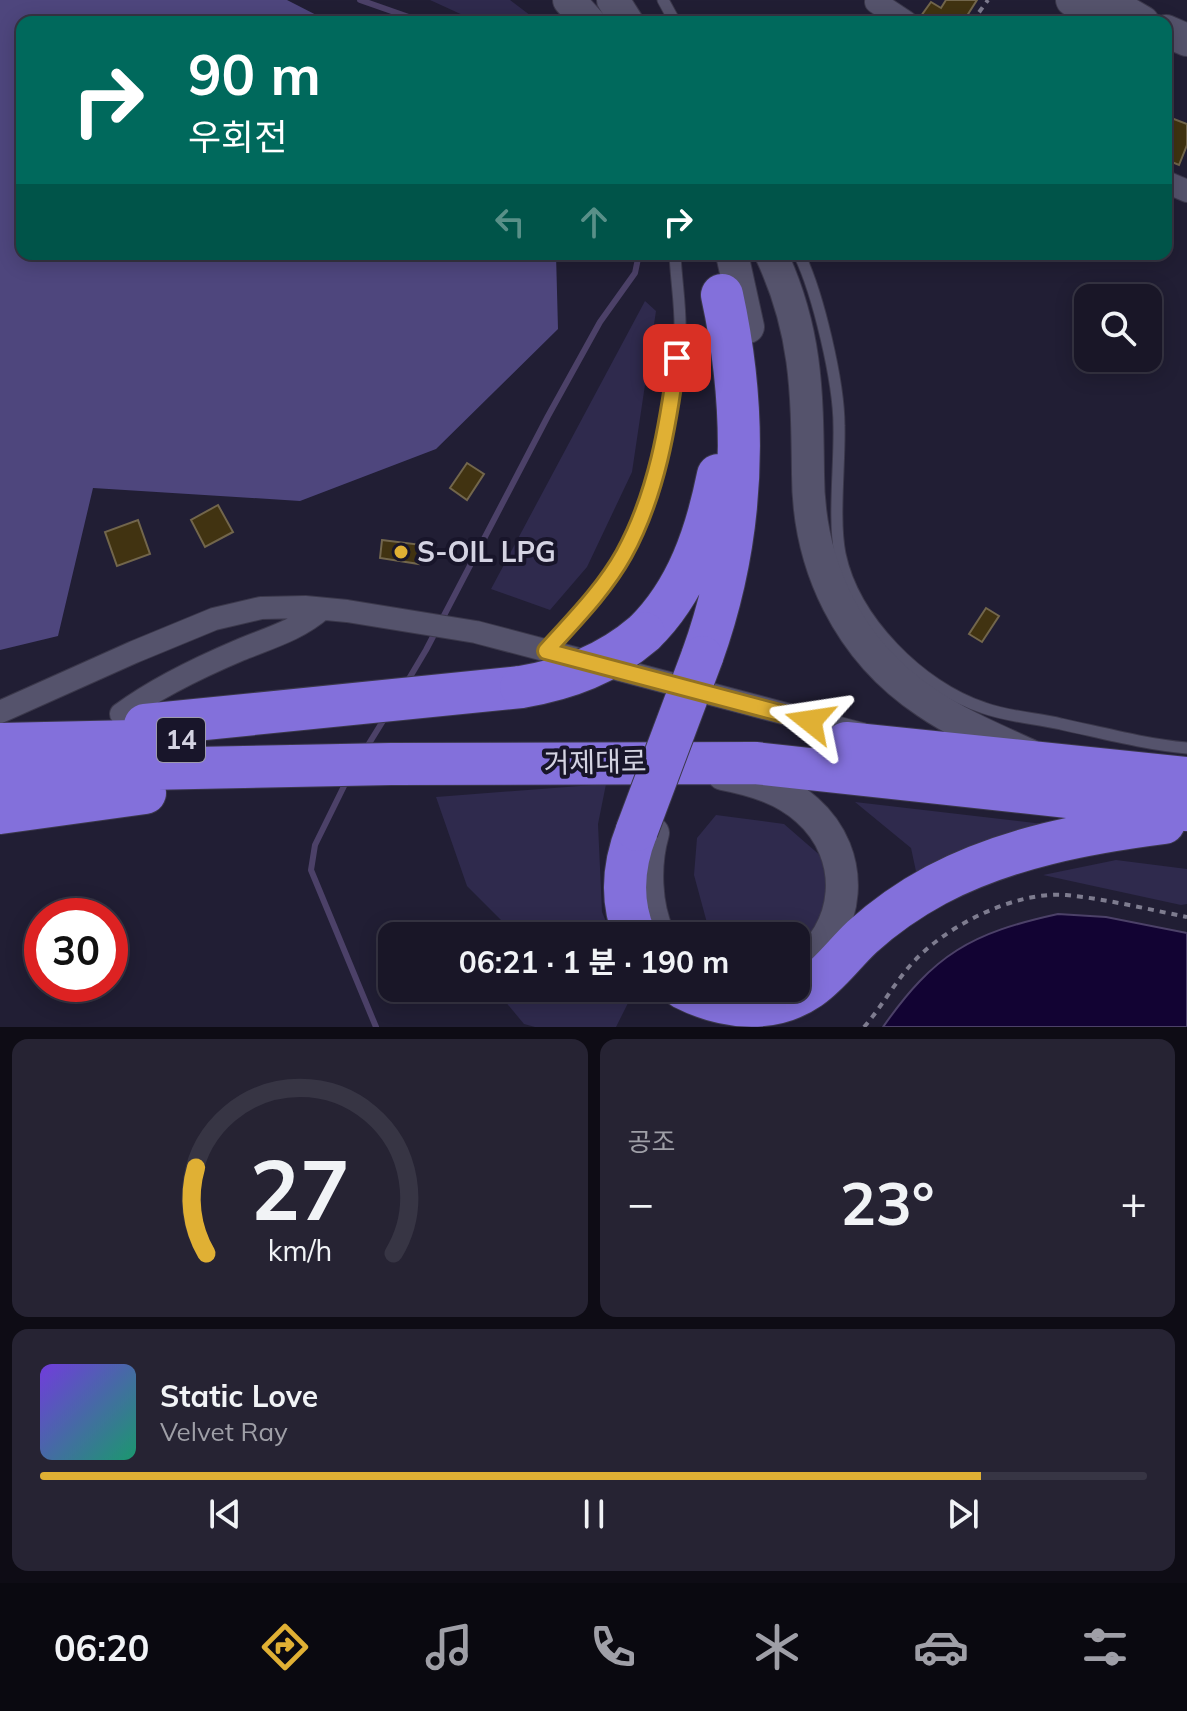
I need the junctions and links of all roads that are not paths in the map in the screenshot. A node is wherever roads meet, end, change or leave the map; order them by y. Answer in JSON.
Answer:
{"nodes":[{"id":1,"x":569,"y":0,"type":"edge"},
{"id":2,"x":1072,"y":0,"type":"edge"},
{"id":3,"x":1105,"y":0,"type":"edge"},
{"id":4,"x":876,"y":2,"type":"dead end"},
{"id":5,"x":584,"y":16,"type":"edge"},
{"id":6,"x":897,"y":16,"type":"edge"},
{"id":7,"x":1096,"y":16,"type":"edge"},
{"id":8,"x":1133,"y":16,"type":"edge"},
{"id":9,"x":675,"y":260,"type":"edge"},
{"id":10,"x":714,"y":260,"type":"edge"},
{"id":11,"x":733,"y":260,"type":"edge"},
{"id":12,"x":773,"y":260,"type":"edge"},
{"id":13,"x":801,"y":260,"type":"edge"},
{"id":14,"x":722,"y":295,"type":"junction"},
{"id":15,"x":322,"y":609,"type":"junction"},
{"id":16,"x":546,"y":651,"type":"junction"},
{"id":17,"x":710,"y":659,"type":"junction"},
{"id":18,"x":0,"y":712,"type":"edge"},
{"id":19,"x":121,"y":714,"type":"dead end"},
{"id":20,"x":371,"y":739,"type":"junction"},
{"id":21,"x":0,"y":742,"type":"edge"},
{"id":22,"x":1187,"y":748,"type":"edge"},
{"id":23,"x":929,"y":752,"type":"junction"},
{"id":24,"x":649,"y":761,"type":"junction"},
{"id":25,"x":1046,"y":764,"type":"junction"},
{"id":26,"x":0,"y":772,"type":"edge"},
{"id":27,"x":1187,"y":778,"type":"edge"},
{"id":28,"x":1187,"y":810,"type":"edge"},
{"id":29,"x":0,"y":813,"type":"edge"},
{"id":30,"x":1187,"y":821,"type":"edge"},
{"id":31,"x":645,"y":831,"type":"junction"},
{"id":32,"x":631,"y":922,"type":"edge"},
{"id":33,"x":654,"y":922,"type":"edge"},
{"id":34,"x":810,"y":958,"type":"edge"},
{"id":35,"x":810,"y":988,"type":"edge"},
{"id":36,"x":717,"y":1002,"type":"edge"},
{"id":37,"x":779,"y":1002,"type":"edge"}],
"edges":[{"from":1,"to":5,"type":"street"},
{"from":2,"to":7,"type":"street"},
{"from":3,"to":8,"type":"street"},
{"from":4,"to":6,"type":"street"},
{"from":9,"to":16,"type":"lane"},
{"from":10,"to":14,"type":"street"},
{"from":11,"to":17,"type":"street"},
{"from":12,"to":25,"type":"street"},
{"from":13,"to":22,"type":"lane"},
{"from":14,"to":17,"type":"highway"},
{"from":14,"to":20,"type":"highway","bridge":true},
{"from":15,"to":16,"type":"street"},
{"from":15,"to":18,"type":"street"},
{"from":15,"to":19,"type":"street"},
{"from":16,"to":23,"type":"street"},
{"from":17,"to":31,"type":"highway","bridge":true},
{"from":20,"to":21,"type":"highway","name":"거제대로","number":"14"},
{"from":20,"to":23,"type":"highway","name":"거제대로","number":"14"},
{"from":20,"to":24,"type":"highway","name":"거제대로","number":"14"},
{"from":20,"to":26,"type":"highway","name":"거제대로","number":"14"},
{"from":20,"to":29,"type":"highway"},
{"from":23,"to":25,"type":"highway","name":"거제대로","number":"14"},
{"from":24,"to":28,"type":"highway","name":"거제대로","number":"14"},
{"from":24,"to":34,"type":"street"},
{"from":25,"to":27,"type":"highway","name":"거제대로","number":"14"},
{"from":30,"to":35,"type":"highway"},
{"from":31,"to":32,"type":"highway"},
{"from":31,"to":33,"type":"street"},
{"from":36,"to":37,"type":"highway"}]}
